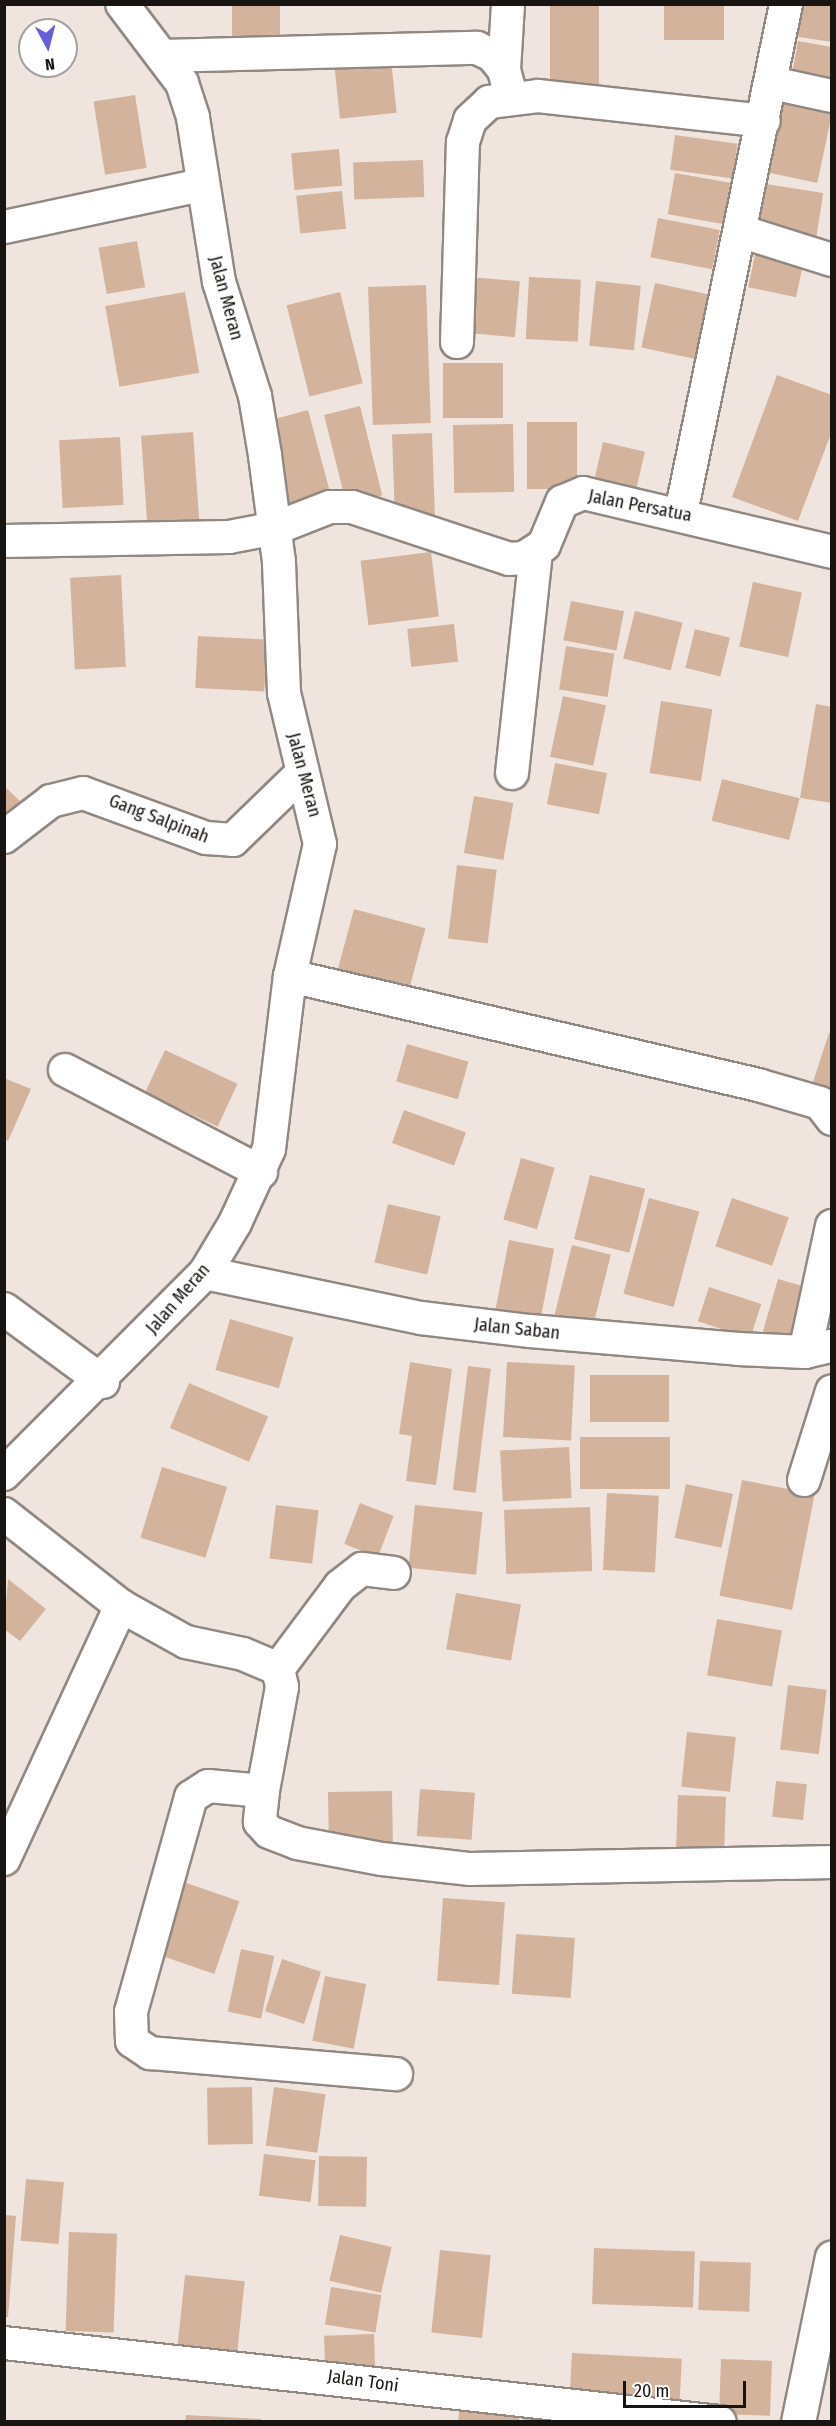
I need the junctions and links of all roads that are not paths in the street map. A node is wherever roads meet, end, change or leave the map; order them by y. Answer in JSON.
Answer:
{"nodes":[{"id":1,"x":122,"y":4,"type":"edge"},
{"id":2,"x":508,"y":4,"type":"edge"},
{"id":3,"x":786,"y":4,"type":"edge"},
{"id":4,"x":162,"y":56,"type":"junction"},
{"id":5,"x":771,"y":83,"type":"junction"},
{"id":6,"x":508,"y":85,"type":"junction"},
{"id":7,"x":831,"y":96,"type":"edge"},
{"id":8,"x":764,"y":121,"type":"junction"},
{"id":9,"x":202,"y":185,"type":"junction"},
{"id":10,"x":4,"y":227,"type":"edge"},
{"id":11,"x":743,"y":232,"type":"junction"},
{"id":12,"x":831,"y":260,"type":"edge"},
{"id":13,"x":457,"y":342,"type":"dead end"},
{"id":14,"x":681,"y":513,"type":"junction"},
{"id":15,"x":276,"y":528,"type":"junction"},
{"id":16,"x":4,"y":541,"type":"edge"},
{"id":17,"x":831,"y":552,"type":"edge"},
{"id":18,"x":536,"y":553,"type":"junction"},
{"id":19,"x":512,"y":773,"type":"dead end"},
{"id":20,"x":300,"y":775,"type":"junction"},
{"id":21,"x":4,"y":837,"type":"edge"},
{"id":22,"x":290,"y":976,"type":"junction"},
{"id":23,"x":65,"y":1070,"type":"dead end"},
{"id":24,"x":831,"y":1119,"type":"edge"},
{"id":25,"x":261,"y":1172,"type":"junction"},
{"id":26,"x":831,"y":1226,"type":"edge"},
{"id":27,"x":205,"y":1273,"type":"junction"},
{"id":28,"x":4,"y":1309,"type":"edge"},
{"id":29,"x":818,"y":1349,"type":"edge"},
{"id":30,"x":103,"y":1382,"type":"junction"},
{"id":31,"x":831,"y":1391,"type":"edge"},
{"id":32,"x":4,"y":1474,"type":"edge"},
{"id":33,"x":804,"y":1480,"type":"dead end"},
{"id":34,"x":4,"y":1514,"type":"edge"},
{"id":35,"x":394,"y":1573,"type":"dead end"},
{"id":36,"x":121,"y":1606,"type":"junction"},
{"id":37,"x":278,"y":1669,"type":"junction"},
{"id":38,"x":262,"y":1791,"type":"junction"},
{"id":39,"x":4,"y":1859,"type":"edge"},
{"id":40,"x":831,"y":1862,"type":"edge"},
{"id":41,"x":396,"y":2074,"type":"dead end"},
{"id":42,"x":831,"y":2257,"type":"edge"},
{"id":43,"x":4,"y":2343,"type":"edge"},
{"id":44,"x":453,"y":2408,"type":"edge"},
{"id":45,"x":720,"y":2421,"type":"edge"},
{"id":46,"x":798,"y":2421,"type":"edge"}],
"edges":[{"from":1,"to":4,"type":"street","name":"Jalan Meran"},
{"from":2,"to":6,"type":"street"},
{"from":3,"to":5,"type":"street"},
{"from":4,"to":6,"type":"street"},
{"from":4,"to":9,"type":"street","name":"Jalan Meran"},
{"from":5,"to":7,"type":"street"},
{"from":5,"to":8,"type":"street"},
{"from":6,"to":8,"type":"street"},
{"from":6,"to":13,"type":"street"},
{"from":8,"to":11,"type":"street"},
{"from":9,"to":10,"type":"street"},
{"from":9,"to":15,"type":"street","name":"Jalan Meran"},
{"from":11,"to":12,"type":"street"},
{"from":11,"to":14,"type":"street"},
{"from":14,"to":17,"type":"street","name":"Jalan Persatua"},
{"from":14,"to":18,"type":"street","name":"Jalan Persatua"},
{"from":15,"to":16,"type":"street"},
{"from":15,"to":18,"type":"street"},
{"from":15,"to":20,"type":"street","name":"Jalan Meran"},
{"from":18,"to":19,"type":"street"},
{"from":20,"to":21,"type":"street","name":"Gang Salpinah"},
{"from":20,"to":22,"type":"street","name":"Jalan Meran"},
{"from":22,"to":24,"type":"street"},
{"from":22,"to":25,"type":"street","name":"Jalan Meran"},
{"from":23,"to":25,"type":"street"},
{"from":25,"to":27,"type":"street","name":"Jalan Meran"},
{"from":26,"to":29,"type":"street"},
{"from":27,"to":29,"type":"street","name":"Jalan Saban"},
{"from":27,"to":30,"type":"street","name":"Jalan Meran"},
{"from":28,"to":30,"type":"street"},
{"from":30,"to":32,"type":"street","name":"Jalan Meran"},
{"from":31,"to":33,"type":"street"},
{"from":34,"to":36,"type":"street"},
{"from":35,"to":37,"type":"street"},
{"from":36,"to":37,"type":"street"},
{"from":36,"to":39,"type":"street"},
{"from":37,"to":38,"type":"street"},
{"from":38,"to":40,"type":"street"},
{"from":38,"to":41,"type":"street"},
{"from":42,"to":46,"type":"street"},
{"from":43,"to":44,"type":"street","name":"Jalan Toni"},
{"from":44,"to":45,"type":"street","name":"Jalan Toni"}]}
